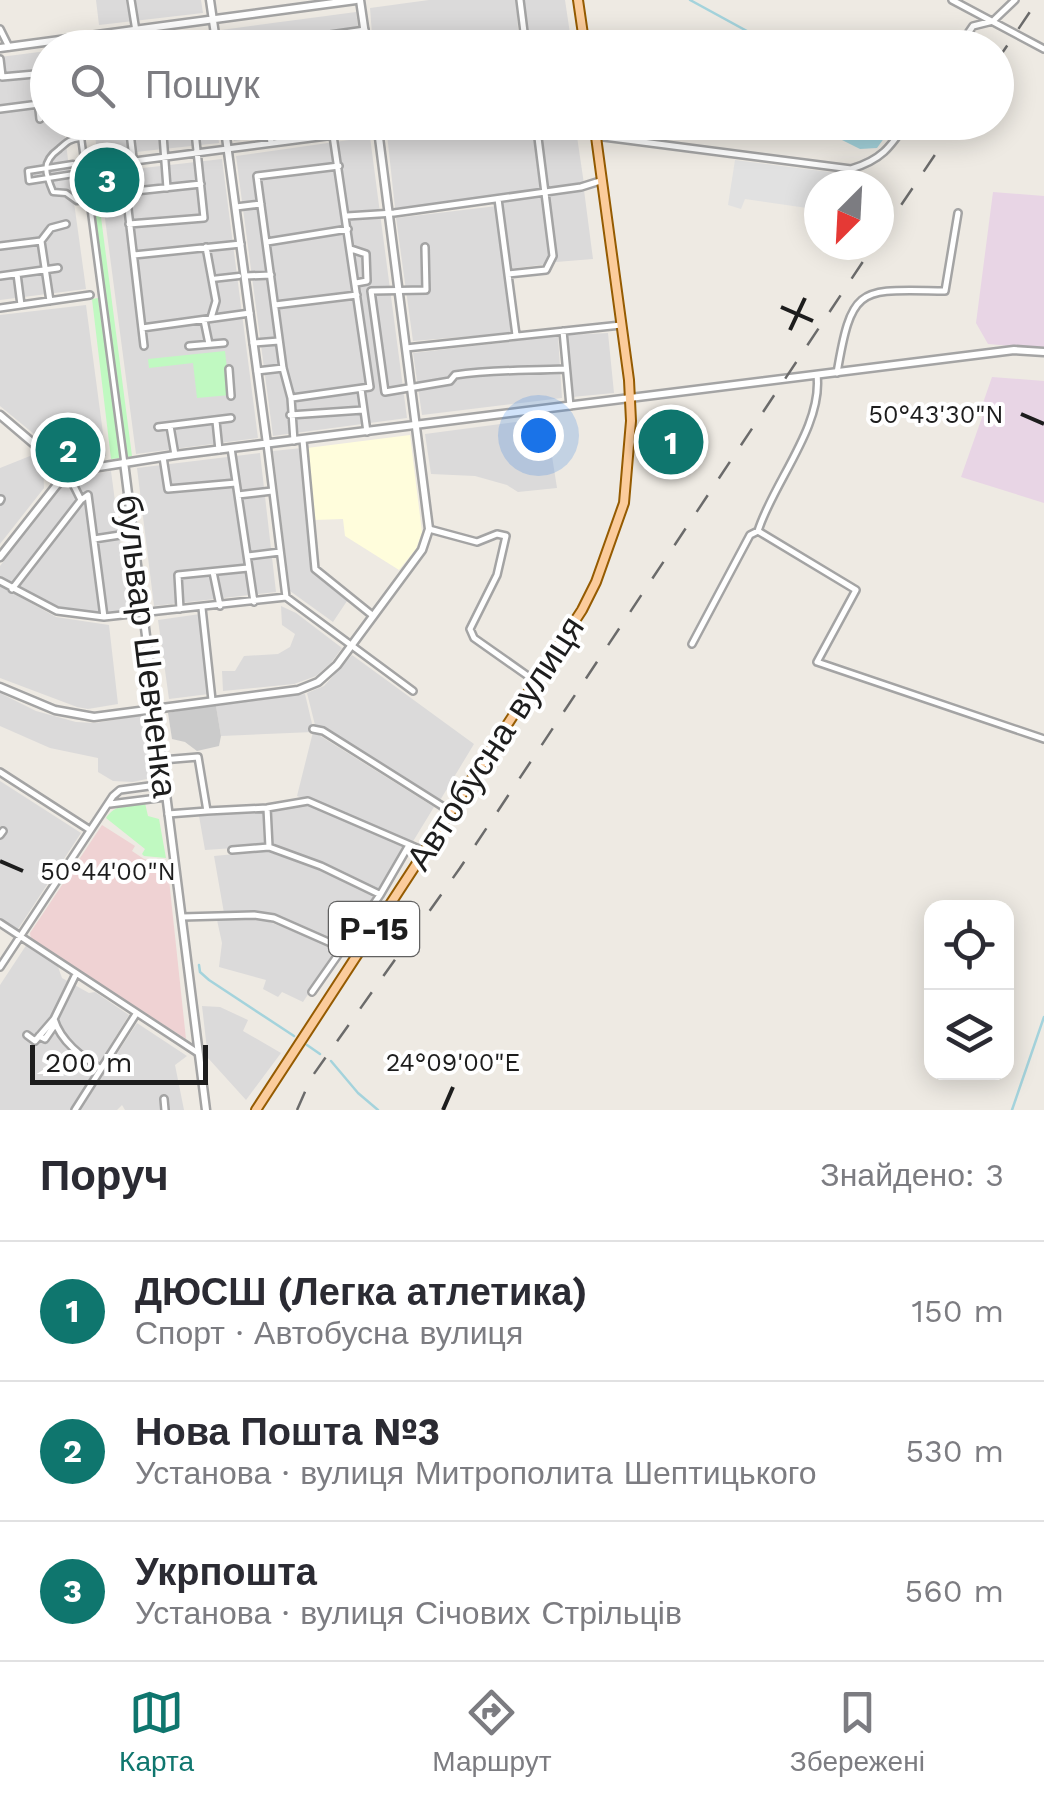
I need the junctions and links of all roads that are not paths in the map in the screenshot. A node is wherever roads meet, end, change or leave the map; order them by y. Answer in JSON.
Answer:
{"nodes":[{"id":1,"x":131,"y":0,"type":"edge"},
{"id":2,"x":210,"y":0,"type":"edge"},
{"id":3,"x":358,"y":0,"type":"edge"},
{"id":4,"x":520,"y":0,"type":"edge"},
{"id":5,"x":578,"y":0,"type":"edge"},
{"id":6,"x":952,"y":0,"type":"edge"},
{"id":7,"x":1016,"y":0,"type":"edge"},
{"id":8,"x":212,"y":21,"type":"junction"},
{"id":9,"x":993,"y":21,"type":"junction"},
{"id":10,"x":0,"y":28,"type":"edge"},
{"id":11,"x":136,"y":30,"type":"joint"},
{"id":12,"x":213,"y":30,"type":"edge"},
{"id":13,"x":365,"y":30,"type":"edge"},
{"id":14,"x":524,"y":30,"type":"edge"},
{"id":15,"x":582,"y":30,"type":"edge"},
{"id":16,"x":969,"y":30,"type":"edge"},
{"id":17,"x":1009,"y":30,"type":"edge"},
{"id":18,"x":1014,"y":33,"type":"edge"},
{"id":19,"x":30,"y":45,"type":"edge"},
{"id":20,"x":4,"y":47,"type":"edge"},
{"id":21,"x":1044,"y":49,"type":"edge"},
{"id":22,"x":0,"y":59,"type":"edge"},
{"id":23,"x":30,"y":75,"type":"edge"},
{"id":24,"x":1,"y":77,"type":"edge"},
{"id":25,"x":30,"y":105,"type":"edge"},
{"id":26,"x":2,"y":107,"type":"edge"},
{"id":27,"x":69,"y":140,"type":"edge"},
{"id":28,"x":80,"y":140,"type":"edge"},
{"id":29,"x":130,"y":140,"type":"edge"},
{"id":30,"x":163,"y":140,"type":"edge"},
{"id":31,"x":196,"y":140,"type":"edge"},
{"id":32,"x":227,"y":140,"type":"edge"},
{"id":33,"x":271,"y":140,"type":"edge"},
{"id":34,"x":294,"y":140,"type":"edge"},
{"id":35,"x":334,"y":140,"type":"edge"},
{"id":36,"x":378,"y":140,"type":"edge"},
{"id":37,"x":538,"y":140,"type":"edge"},
{"id":38,"x":596,"y":140,"type":"edge"},
{"id":39,"x":627,"y":140,"type":"edge"},
{"id":40,"x":895,"y":140,"type":"edge"},
{"id":41,"x":271,"y":143,"type":"junction"},
{"id":42,"x":228,"y":149,"type":"junction"},
{"id":43,"x":198,"y":153,"type":"junction"},
{"id":44,"x":165,"y":157,"type":"junction"},
{"id":45,"x":132,"y":162,"type":"junction"},
{"id":46,"x":73,"y":164,"type":"dead end"},
{"id":47,"x":96,"y":166,"type":"joint"},
{"id":48,"x":339,"y":166,"type":"junction"},
{"id":49,"x":84,"y":167,"type":"junction"},
{"id":50,"x":45,"y":169,"type":"junction"},
{"id":51,"x":74,"y":174,"type":"dead end"},
{"id":52,"x":47,"y":178,"type":"junction"},
{"id":53,"x":600,"y":180,"type":"junction"},
{"id":54,"x":200,"y":184,"type":"junction"},
{"id":55,"x":167,"y":188,"type":"junction"},
{"id":56,"x":137,"y":191,"type":"junction"},
{"id":57,"x":544,"y":192,"type":"junction"},
{"id":58,"x":88,"y":199,"type":"junction"},
{"id":59,"x":498,"y":199,"type":"junction"},
{"id":60,"x":261,"y":204,"type":"junction"},
{"id":61,"x":236,"y":207,"type":"junction"},
{"id":62,"x":386,"y":213,"type":"junction"},
{"id":63,"x":958,"y":213,"type":"dead end"},
{"id":64,"x":346,"y":216,"type":"junction"},
{"id":65,"x":66,"y":224,"type":"dead end"},
{"id":66,"x":130,"y":224,"type":"junction"},
{"id":67,"x":348,"y":229,"type":"junction"},
{"id":68,"x":41,"y":241,"type":"junction"},
{"id":69,"x":266,"y":242,"type":"junction"},
{"id":70,"x":241,"y":244,"type":"junction"},
{"id":71,"x":0,"y":246,"type":"edge"},
{"id":72,"x":206,"y":247,"type":"junction"},
{"id":73,"x":425,"y":247,"type":"dead end"},
{"id":74,"x":351,"y":249,"type":"junction"},
{"id":75,"x":133,"y":255,"type":"junction"},
{"id":76,"x":58,"y":268,"type":"dead end"},
{"id":77,"x":45,"y":270,"type":"junction"},
{"id":78,"x":17,"y":274,"type":"junction"},
{"id":79,"x":508,"y":274,"type":"junction"},
{"id":80,"x":270,"y":275,"type":"junction"},
{"id":81,"x":0,"y":276,"type":"edge"},
{"id":82,"x":242,"y":276,"type":"junction"},
{"id":83,"x":212,"y":279,"type":"junction"},
{"id":84,"x":356,"y":283,"type":"junction"},
{"id":85,"x":398,"y":290,"type":"junction"},
{"id":86,"x":101,"y":294,"type":"junction"},
{"id":87,"x":90,"y":295,"type":"joint"},
{"id":88,"x":358,"y":295,"type":"junction"},
{"id":89,"x":50,"y":301,"type":"junction"},
{"id":90,"x":21,"y":305,"type":"junction"},
{"id":91,"x":274,"y":305,"type":"junction"},
{"id":92,"x":0,"y":308,"type":"edge"},
{"id":93,"x":250,"y":313,"type":"junction"},
{"id":94,"x":208,"y":319,"type":"junction"},
{"id":95,"x":621,"y":324,"type":"junction"},
{"id":96,"x":142,"y":328,"type":"junction"},
{"id":97,"x":563,"y":331,"type":"junction"},
{"id":98,"x":516,"y":335,"type":"junction"},
{"id":99,"x":279,"y":341,"type":"junction"},
{"id":100,"x":224,"y":343,"type":"dead end"},
{"id":101,"x":209,"y":344,"type":"junction"},
{"id":102,"x":254,"y":344,"type":"junction"},
{"id":103,"x":144,"y":346,"type":"dead end"},
{"id":104,"x":189,"y":346,"type":"dead end"},
{"id":105,"x":406,"y":348,"type":"junction"},
{"id":106,"x":1044,"y":352,"type":"edge"},
{"id":107,"x":283,"y":368,"type":"junction"},
{"id":108,"x":229,"y":369,"type":"dead end"},
{"id":109,"x":566,"y":369,"type":"junction"},
{"id":110,"x":257,"y":372,"type":"junction"},
{"id":111,"x":836,"y":372,"type":"junction"},
{"id":112,"x":817,"y":375,"type":"junction"},
{"id":113,"x":411,"y":388,"type":"junction"},
{"id":114,"x":360,"y":389,"type":"junction"},
{"id":115,"x":231,"y":396,"type":"dead end"},
{"id":116,"x":291,"y":398,"type":"junction"},
{"id":117,"x":630,"y":400,"type":"junction"},
{"id":118,"x":570,"y":406,"type":"junction"},
{"id":119,"x":363,"y":410,"type":"junction"},
{"id":120,"x":290,"y":415,"type":"junction"},
{"id":121,"x":0,"y":416,"type":"edge"},
{"id":122,"x":231,"y":418,"type":"dead end"},
{"id":123,"x":216,"y":421,"type":"junction"},
{"id":124,"x":84,"y":422,"type":"dead end"},
{"id":125,"x":416,"y":425,"type":"junction"},
{"id":126,"x":170,"y":426,"type":"junction"},
{"id":127,"x":158,"y":427,"type":"dead end"},
{"id":128,"x":367,"y":432,"type":"junction"},
{"id":129,"x":304,"y":440,"type":"junction"},
{"id":130,"x":294,"y":441,"type":"junction"},
{"id":131,"x":267,"y":444,"type":"junction"},
{"id":132,"x":231,"y":448,"type":"junction"},
{"id":133,"x":218,"y":450,"type":"junction"},
{"id":134,"x":174,"y":455,"type":"junction"},
{"id":135,"x":162,"y":457,"type":"junction"},
{"id":136,"x":124,"y":462,"type":"junction"},
{"id":137,"x":70,"y":470,"type":"junction"},
{"id":138,"x":236,"y":483,"type":"junction"},
{"id":139,"x":272,"y":491,"type":"junction"},
{"id":140,"x":238,"y":495,"type":"junction"},
{"id":141,"x":80,"y":500,"type":"junction"},
{"id":142,"x":429,"y":529,"type":"junction"},
{"id":143,"x":758,"y":531,"type":"junction"},
{"id":144,"x":133,"y":533,"type":"junction"},
{"id":145,"x":94,"y":539,"type":"junction"},
{"id":146,"x":280,"y":552,"type":"junction"},
{"id":147,"x":247,"y":556,"type":"junction"},
{"id":148,"x":0,"y":557,"type":"edge"},
{"id":149,"x":248,"y":568,"type":"junction"},
{"id":150,"x":213,"y":572,"type":"junction"},
{"id":151,"x":0,"y":582,"type":"edge"},
{"id":152,"x":12,"y":589,"type":"junction"},
{"id":153,"x":286,"y":598,"type":"junction"},
{"id":154,"x":254,"y":602,"type":"junction"},
{"id":155,"x":220,"y":606,"type":"junction"},
{"id":156,"x":202,"y":608,"type":"junction"},
{"id":157,"x":180,"y":609,"type":"junction"},
{"id":158,"x":142,"y":614,"type":"junction"},
{"id":159,"x":372,"y":615,"type":"junction"},
{"id":160,"x":104,"y":617,"type":"junction"},
{"id":161,"x":692,"y":644,"type":"dead end"},
{"id":162,"x":351,"y":646,"type":"junction"},
{"id":163,"x":535,"y":681,"type":"junction"},
{"id":164,"x":0,"y":686,"type":"edge"},
{"id":165,"x":413,"y":691,"type":"dead end"},
{"id":166,"x":212,"y":700,"type":"junction"},
{"id":167,"x":154,"y":708,"type":"junction"},
{"id":168,"x":313,"y":729,"type":"dead end"},
{"id":169,"x":1044,"y":739,"type":"edge"},
{"id":170,"x":162,"y":760,"type":"junction"},
{"id":171,"x":0,"y":772,"type":"edge"},
{"id":172,"x":164,"y":784,"type":"junction"},
{"id":173,"x":166,"y":797,"type":"junction"},
{"id":174,"x":107,"y":805,"type":"junction"},
{"id":175,"x":267,"y":808,"type":"junction"},
{"id":176,"x":207,"y":811,"type":"junction"},
{"id":177,"x":450,"y":811,"type":"junction"},
{"id":178,"x":170,"y":813,"type":"junction"},
{"id":179,"x":90,"y":830,"type":"junction"},
{"id":180,"x":409,"y":844,"type":"junction"},
{"id":181,"x":269,"y":847,"type":"junction"},
{"id":182,"x":232,"y":850,"type":"dead end"},
{"id":183,"x":424,"y":852,"type":"junction"},
{"id":184,"x":380,"y":895,"type":"junction"},
{"id":185,"x":181,"y":917,"type":"junction"},
{"id":186,"x":0,"y":923,"type":"edge"},
{"id":187,"x":20,"y":936,"type":"junction"},
{"id":188,"x":342,"y":948,"type":"junction"},
{"id":189,"x":0,"y":967,"type":"edge"},
{"id":190,"x":76,"y":974,"type":"junction"},
{"id":191,"x":312,"y":992,"type":"dead end"},
{"id":192,"x":136,"y":1014,"type":"junction"},
{"id":193,"x":54,"y":1022,"type":"junction"},
{"id":194,"x":27,"y":1035,"type":"dead end"},
{"id":195,"x":198,"y":1054,"type":"junction"},
{"id":196,"x":101,"y":1069,"type":"junction"},
{"id":197,"x":164,"y":1099,"type":"dead end"},
{"id":198,"x":74,"y":1110,"type":"edge"},
{"id":199,"x":166,"y":1110,"type":"edge"},
{"id":200,"x":206,"y":1110,"type":"edge"},
{"id":201,"x":256,"y":1110,"type":"edge"}],
"edges":[{"from":1,"to":11,"type":"street"},
{"from":2,"to":8,"type":"street"},
{"from":3,"to":8,"type":"street"},
{"from":3,"to":13,"type":"street"},
{"from":4,"to":14,"type":"street"},
{"from":5,"to":15,"type":"main road"},
{"from":6,"to":9,"type":"street"},
{"from":7,"to":9,"type":"street"},
{"from":8,"to":11,"type":"street"},
{"from":8,"to":12,"type":"street"},
{"from":9,"to":16,"type":"street"},
{"from":9,"to":17,"type":"street"},
{"from":10,"to":20,"type":"street"},
{"from":18,"to":21,"type":"street"},
{"from":19,"to":20,"type":"street"},
{"from":22,"to":24,"type":"street"},
{"from":23,"to":24,"type":"street"},
{"from":25,"to":26,"type":"street"},
{"from":27,"to":50,"type":"street"},
{"from":28,"to":49,"type":"street","name":"бульвар Шевченка"},
{"from":29,"to":45,"type":"street"},
{"from":30,"to":44,"type":"street"},
{"from":31,"to":43,"type":"street"},
{"from":32,"to":42,"type":"street"},
{"from":33,"to":41,"type":"street"},
{"from":34,"to":41,"type":"street"},
{"from":35,"to":48,"type":"street"},
{"from":36,"to":62,"type":"street"},
{"from":37,"to":57,"type":"street"},
{"from":38,"to":53,"type":"main road","number":"Р-15"},
{"from":39,"to":40,"type":"street"},
{"from":41,"to":42,"type":"street"},
{"from":42,"to":43,"type":"street"},
{"from":42,"to":61,"type":"street"},
{"from":43,"to":44,"type":"street"},
{"from":43,"to":54,"type":"street"},
{"from":44,"to":45,"type":"street"},
{"from":44,"to":55,"type":"street"},
{"from":45,"to":47,"type":"street"},
{"from":45,"to":56,"type":"street"},
{"from":46,"to":50,"type":"street"},
{"from":47,"to":49,"type":"street"},
{"from":48,"to":60,"type":"street"},
{"from":48,"to":64,"type":"street"},
{"from":49,"to":58,"type":"street","name":"бульвар Шевченка"},
{"from":50,"to":52,"type":"street"},
{"from":50,"to":52,"type":"street"},
{"from":51,"to":52,"type":"street"},
{"from":52,"to":58,"type":"street"},
{"from":53,"to":57,"type":"street"},
{"from":53,"to":95,"type":"main road","number":"Р-15"},
{"from":54,"to":55,"type":"street"},
{"from":54,"to":66,"type":"street"},
{"from":55,"to":56,"type":"street"},
{"from":56,"to":66,"type":"street"},
{"from":57,"to":59,"type":"street"},
{"from":57,"to":79,"type":"street"},
{"from":58,"to":86,"type":"street","name":"бульвар Шевченка"},
{"from":59,"to":62,"type":"street"},
{"from":59,"to":79,"type":"street"},
{"from":60,"to":61,"type":"street"},
{"from":60,"to":69,"type":"street"},
{"from":61,"to":70,"type":"street"},
{"from":62,"to":64,"type":"street"},
{"from":62,"to":85,"type":"street"},
{"from":63,"to":111,"type":"street"},
{"from":64,"to":67,"type":"street"},
{"from":65,"to":68,"type":"street"},
{"from":66,"to":75,"type":"street"},
{"from":67,"to":69,"type":"street"},
{"from":67,"to":74,"type":"street"},
{"from":68,"to":71,"type":"street"},
{"from":68,"to":77,"type":"street"},
{"from":69,"to":80,"type":"street"},
{"from":70,"to":72,"type":"street"},
{"from":70,"to":82,"type":"street"},
{"from":72,"to":75,"type":"street"},
{"from":72,"to":83,"type":"street"},
{"from":73,"to":85,"type":"street"},
{"from":74,"to":84,"type":"street"},
{"from":74,"to":84,"type":"street"},
{"from":75,"to":96,"type":"street"},
{"from":76,"to":77,"type":"street"},
{"from":77,"to":78,"type":"street"},
{"from":77,"to":89,"type":"street"},
{"from":78,"to":81,"type":"street"},
{"from":78,"to":90,"type":"street"},
{"from":79,"to":98,"type":"street"},
{"from":80,"to":82,"type":"street"},
{"from":80,"to":91,"type":"street"},
{"from":82,"to":83,"type":"street"},
{"from":82,"to":93,"type":"street"},
{"from":83,"to":94,"type":"street"},
{"from":84,"to":88,"type":"street"},
{"from":85,"to":105,"type":"street"},
{"from":85,"to":113,"type":"street"},
{"from":86,"to":87,"type":"street"},
{"from":86,"to":136,"type":"street","name":"бульвар Шевченка"},
{"from":87,"to":89,"type":"street"},
{"from":88,"to":91,"type":"street"},
{"from":88,"to":114,"type":"street"},
{"from":89,"to":90,"type":"street"},
{"from":90,"to":92,"type":"street"},
{"from":91,"to":99,"type":"street"},
{"from":93,"to":94,"type":"street"},
{"from":93,"to":102,"type":"street"},
{"from":94,"to":96,"type":"street"},
{"from":94,"to":101,"type":"street"},
{"from":95,"to":97,"type":"street"},
{"from":95,"to":117,"type":"main road","number":"Р-15"},
{"from":96,"to":103,"type":"street"},
{"from":97,"to":98,"type":"street"},
{"from":97,"to":109,"type":"street"},
{"from":98,"to":105,"type":"street"},
{"from":99,"to":102,"type":"street"},
{"from":99,"to":107,"type":"street"},
{"from":100,"to":101,"type":"street"},
{"from":101,"to":104,"type":"street"},
{"from":102,"to":110,"type":"street"},
{"from":105,"to":113,"type":"street"},
{"from":106,"to":111,"type":"street"},
{"from":107,"to":110,"type":"street"},
{"from":107,"to":116,"type":"street"},
{"from":108,"to":115,"type":"street"},
{"from":109,"to":113,"type":"street"},
{"from":109,"to":118,"type":"street"},
{"from":110,"to":131,"type":"street"},
{"from":111,"to":112,"type":"street"},
{"from":112,"to":117,"type":"street"},
{"from":112,"to":143,"type":"street"},
{"from":113,"to":125,"type":"street"},
{"from":114,"to":116,"type":"street"},
{"from":114,"to":119,"type":"street"},
{"from":116,"to":120,"type":"street"},
{"from":117,"to":118,"type":"street"},
{"from":117,"to":163,"type":"main road","name":"Автобусна вулиця","number":"Р-15"},
{"from":118,"to":125,"type":"street"},
{"from":119,"to":120,"type":"street"},
{"from":119,"to":128,"type":"street"},
{"from":120,"to":130,"type":"street"},
{"from":121,"to":137,"type":"street"},
{"from":122,"to":123,"type":"street"},
{"from":123,"to":126,"type":"street"},
{"from":123,"to":133,"type":"street"},
{"from":124,"to":137,"type":"street"},
{"from":125,"to":128,"type":"street"},
{"from":125,"to":142,"type":"street"},
{"from":126,"to":127,"type":"street"},
{"from":126,"to":134,"type":"street"},
{"from":128,"to":129,"type":"street"},
{"from":129,"to":130,"type":"street"},
{"from":129,"to":159,"type":"street"},
{"from":130,"to":131,"type":"street"},
{"from":131,"to":132,"type":"street"},
{"from":131,"to":139,"type":"street"},
{"from":132,"to":133,"type":"street"},
{"from":132,"to":138,"type":"street"},
{"from":133,"to":134,"type":"street"},
{"from":134,"to":135,"type":"street"},
{"from":135,"to":136,"type":"street"},
{"from":135,"to":138,"type":"street"},
{"from":136,"to":137,"type":"street"},
{"from":136,"to":144,"type":"street","name":"бульвар Шевченка"},
{"from":137,"to":141,"type":"street"},
{"from":137,"to":148,"type":"street"},
{"from":138,"to":140,"type":"street"},
{"from":139,"to":140,"type":"street"},
{"from":139,"to":146,"type":"street"},
{"from":140,"to":147,"type":"street"},
{"from":141,"to":145,"type":"street"},
{"from":141,"to":152,"type":"street"},
{"from":142,"to":159,"type":"street"},
{"from":142,"to":163,"type":"street"},
{"from":143,"to":161,"type":"street"},
{"from":143,"to":169,"type":"street"},
{"from":144,"to":145,"type":"street"},
{"from":144,"to":158,"type":"street","name":"бульвар Шевченка"},
{"from":145,"to":160,"type":"street"},
{"from":146,"to":147,"type":"street"},
{"from":146,"to":153,"type":"street"},
{"from":147,"to":149,"type":"street"},
{"from":149,"to":150,"type":"street"},
{"from":149,"to":154,"type":"street"},
{"from":150,"to":155,"type":"street"},
{"from":150,"to":157,"type":"street"},
{"from":151,"to":152,"type":"street"},
{"from":152,"to":160,"type":"street"},
{"from":153,"to":154,"type":"street"},
{"from":153,"to":162,"type":"street"},
{"from":154,"to":155,"type":"street"},
{"from":155,"to":156,"type":"street"},
{"from":156,"to":157,"type":"street"},
{"from":156,"to":166,"type":"street"},
{"from":157,"to":158,"type":"street"},
{"from":158,"to":160,"type":"street"},
{"from":158,"to":167,"type":"street","name":"бульвар Шевченка"},
{"from":159,"to":162,"type":"street"},
{"from":162,"to":165,"type":"street"},
{"from":162,"to":166,"type":"street"},
{"from":163,"to":177,"type":"main road","name":"Автобусна вулиця","number":"Р-15"},
{"from":164,"to":167,"type":"street"},
{"from":166,"to":167,"type":"street"},
{"from":167,"to":170,"type":"street","name":"бульвар Шевченка"},
{"from":168,"to":177,"type":"street"},
{"from":170,"to":172,"type":"street","name":"бульвар Шевченка"},
{"from":170,"to":176,"type":"street"},
{"from":171,"to":179,"type":"street"},
{"from":172,"to":173,"type":"street","name":"бульвар Шевченка"},
{"from":172,"to":174,"type":"street"},
{"from":173,"to":174,"type":"street"},
{"from":173,"to":178,"type":"street","name":"бульвар Шевченка"},
{"from":174,"to":179,"type":"street"},
{"from":175,"to":176,"type":"street"},
{"from":175,"to":180,"type":"street"},
{"from":175,"to":181,"type":"street"},
{"from":176,"to":178,"type":"street"},
{"from":177,"to":183,"type":"main road","name":"Автобусна вулиця","number":"Р-15"},
{"from":178,"to":185,"type":"street","name":"бульвар Шевченка"},
{"from":179,"to":187,"type":"street"},
{"from":180,"to":183,"type":"street"},
{"from":180,"to":184,"type":"street","name":"Автобусна вулиця"},
{"from":181,"to":182,"type":"street"},
{"from":181,"to":184,"type":"street"},
{"from":183,"to":201,"type":"main road","name":"Автобусна вулиця","number":"Р-15"},
{"from":184,"to":188,"type":"street","name":"Автобусна вулиця"},
{"from":185,"to":188,"type":"street"},
{"from":185,"to":195,"type":"street","name":"бульвар Шевченка"},
{"from":186,"to":187,"type":"street"},
{"from":187,"to":189,"type":"street"},
{"from":187,"to":190,"type":"street"},
{"from":188,"to":191,"type":"street","name":"Автобусна вулиця"},
{"from":190,"to":192,"type":"street"},
{"from":190,"to":193,"type":"street"},
{"from":192,"to":195,"type":"street"},
{"from":192,"to":196,"type":"street"},
{"from":193,"to":194,"type":"street"},
{"from":193,"to":196,"type":"street"},
{"from":195,"to":200,"type":"street","name":"бульвар Шевченка"},
{"from":196,"to":198,"type":"street"},
{"from":197,"to":199,"type":"street"}]}
